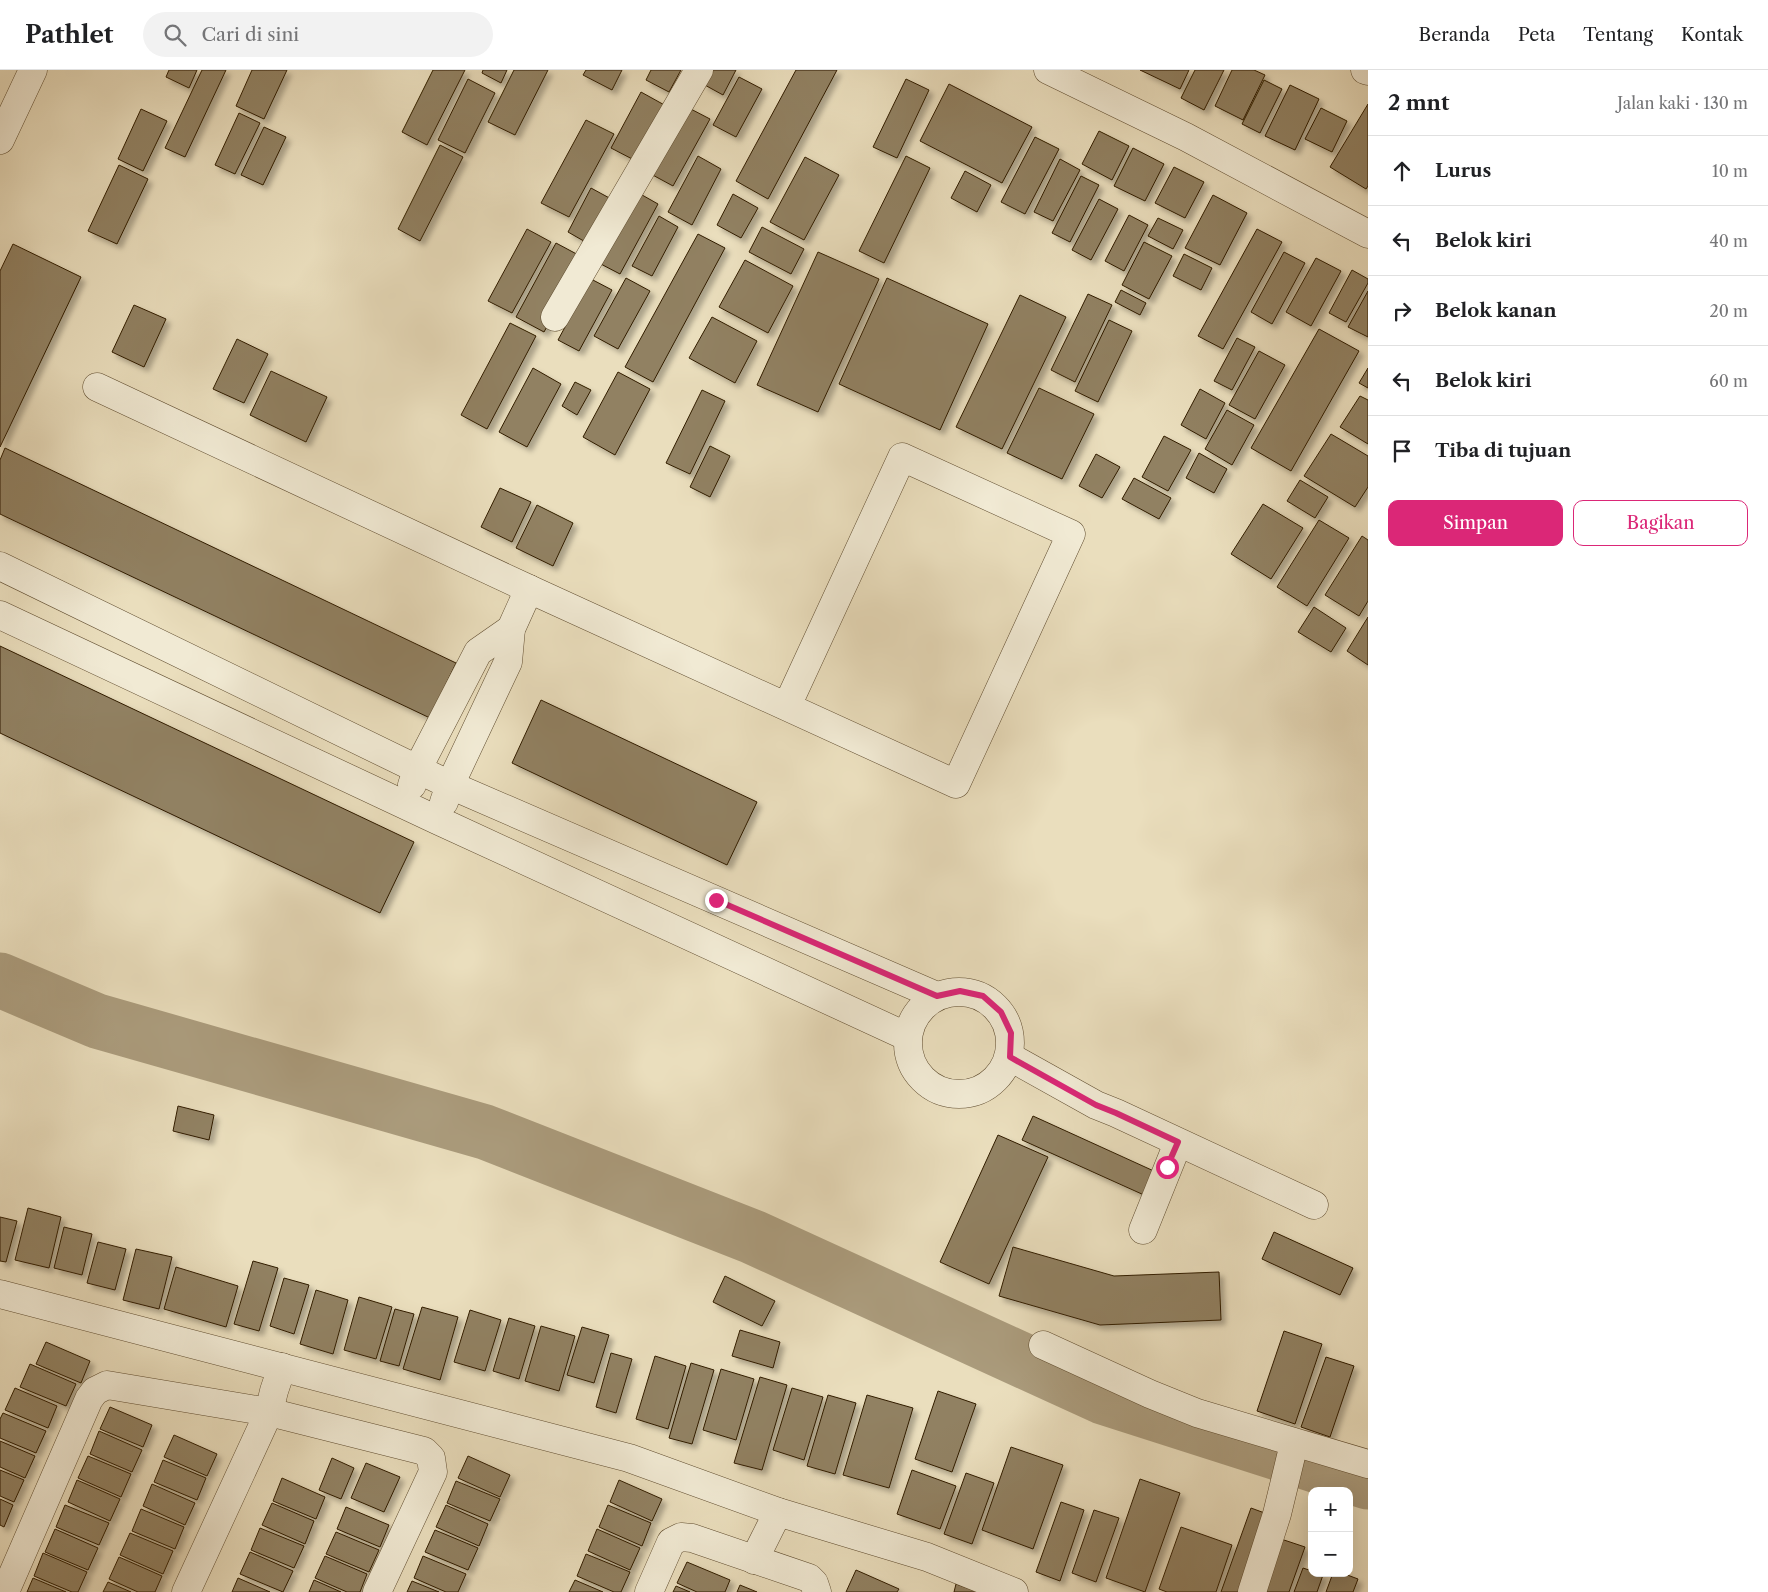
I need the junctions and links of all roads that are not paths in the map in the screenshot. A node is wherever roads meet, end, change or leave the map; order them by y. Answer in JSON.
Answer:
{"nodes":[{"id":1,"x":33,"y":70,"type":"edge"},
{"id":2,"x":699,"y":70,"type":"edge"},
{"id":3,"x":1048,"y":70,"type":"edge"},
{"id":4,"x":0,"y":140,"type":"edge"},
{"id":5,"x":1368,"y":234,"type":"edge"},
{"id":6,"x":555,"y":317,"type":"dead end"},
{"id":7,"x":96,"y":387,"type":"dead end"},
{"id":8,"x":0,"y":566,"type":"edge"},
{"id":9,"x":529,"y":589,"type":"junction"},
{"id":10,"x":0,"y":615,"type":"edge"},
{"id":11,"x":511,"y":629,"type":"junction"},
{"id":12,"x":787,"y":706,"type":"junction"},
{"id":13,"x":418,"y":768,"type":"junction"},
{"id":14,"x":450,"y":784,"type":"junction"},
{"id":15,"x":405,"y":804,"type":"junction"},
{"id":16,"x":437,"y":820,"type":"junction"},
{"id":17,"x":716,"y":900,"type":"junction"},
{"id":18,"x":697,"y":939,"type":"junction"},
{"id":19,"x":937,"y":996,"type":"junction"},
{"id":20,"x":908,"y":1037,"type":"junction"},
{"id":21,"x":1010,"y":1057,"type":"junction"},
{"id":22,"x":1178,"y":1142,"type":"junction"},
{"id":23,"x":1314,"y":1206,"type":"dead end"},
{"id":24,"x":1143,"y":1230,"type":"dead end"},
{"id":25,"x":0,"y":1294,"type":"edge"},
{"id":26,"x":1042,"y":1345,"type":"dead end"},
{"id":27,"x":282,"y":1367,"type":"junction"},
{"id":28,"x":269,"y":1412,"type":"junction"},
{"id":29,"x":1292,"y":1447,"type":"junction"},
{"id":30,"x":1368,"y":1464,"type":"edge"},
{"id":31,"x":778,"y":1512,"type":"junction"},
{"id":32,"x":754,"y":1560,"type":"junction"},
{"id":33,"x":5,"y":1592,"type":"edge"},
{"id":34,"x":186,"y":1592,"type":"edge"},
{"id":35,"x":377,"y":1592,"type":"edge"},
{"id":36,"x":649,"y":1592,"type":"edge"},
{"id":37,"x":817,"y":1592,"type":"edge"},
{"id":38,"x":1014,"y":1592,"type":"edge"},
{"id":39,"x":1252,"y":1592,"type":"edge"}],
"edges":[{"from":1,"to":4,"type":"street"},
{"from":2,"to":6,"type":"street"},
{"from":3,"to":5,"type":"street"},
{"from":7,"to":9,"type":"street"},
{"from":8,"to":13,"type":"street"},
{"from":9,"to":11,"type":"street"},
{"from":9,"to":12,"type":"street"},
{"from":10,"to":15,"type":"street"},
{"from":11,"to":13,"type":"street"},
{"from":11,"to":14,"type":"street"},
{"from":12,"to":12,"type":"street"},
{"from":13,"to":14,"type":"street"},
{"from":13,"to":15,"type":"street"},
{"from":14,"to":16,"type":"street"},
{"from":14,"to":17,"type":"street"},
{"from":15,"to":16,"type":"street"},
{"from":16,"to":18,"type":"street"},
{"from":17,"to":18,"type":"street"},
{"from":17,"to":19,"type":"street"},
{"from":18,"to":20,"type":"street"},
{"from":19,"to":20,"type":"street"},
{"from":19,"to":21,"type":"street"},
{"from":20,"to":21,"type":"street"},
{"from":21,"to":22,"type":"street"},
{"from":22,"to":23,"type":"street"},
{"from":22,"to":24,"type":"street"},
{"from":25,"to":27,"type":"street"},
{"from":26,"to":29,"type":"street"},
{"from":27,"to":28,"type":"street"},
{"from":27,"to":31,"type":"street"},
{"from":28,"to":33,"type":"street"},
{"from":28,"to":34,"type":"street"},
{"from":28,"to":35,"type":"street"},
{"from":29,"to":30,"type":"street"},
{"from":29,"to":39,"type":"street"},
{"from":31,"to":32,"type":"street"},
{"from":31,"to":38,"type":"street"},
{"from":32,"to":36,"type":"street"},
{"from":32,"to":37,"type":"street"}]}
